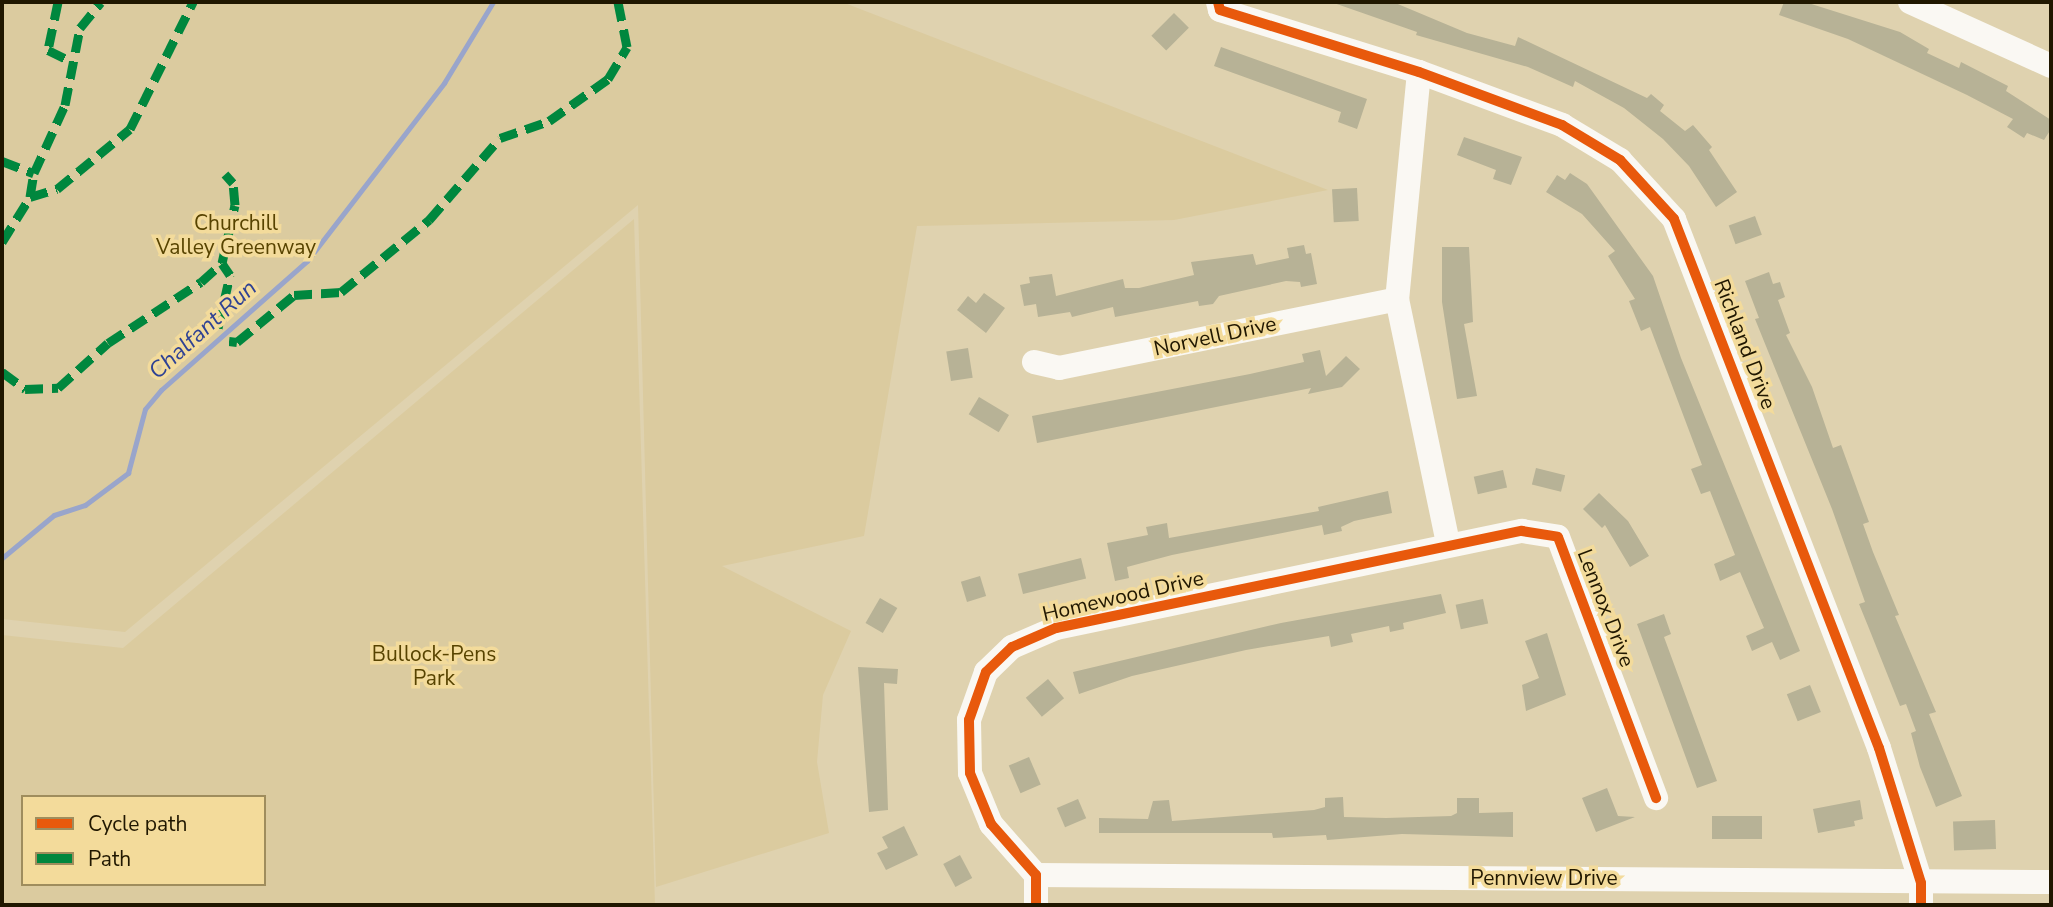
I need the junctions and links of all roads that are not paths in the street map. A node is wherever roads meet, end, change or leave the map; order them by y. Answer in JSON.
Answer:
{"nodes":[{"id":1,"x":1218,"y":2,"type":"edge"},
{"id":2,"x":1910,"y":2,"type":"edge"},
{"id":3,"x":2051,"y":66,"type":"edge"},
{"id":4,"x":1419,"y":72,"type":"junction"},
{"id":5,"x":1397,"y":299,"type":"junction"},
{"id":6,"x":1034,"y":362,"type":"dead end"},
{"id":7,"x":1448,"y":544,"type":"junction"},
{"id":8,"x":1656,"y":798,"type":"dead end"},
{"id":9,"x":1036,"y":875,"type":"junction"},
{"id":10,"x":2051,"y":882,"type":"edge"},
{"id":11,"x":1921,"y":894,"type":"edge"},
{"id":12,"x":1036,"y":905,"type":"edge"}],
"edges":[{"from":1,"to":4,"type":"street","name":"Richland Drive"},
{"from":2,"to":3,"type":"street"},
{"from":4,"to":5,"type":"street"},
{"from":4,"to":11,"type":"street","name":"Richland Drive"},
{"from":5,"to":6,"type":"street","name":"Norvell Drive"},
{"from":5,"to":7,"type":"street"},
{"from":7,"to":8,"type":"street","name":"Lennox Drive"},
{"from":7,"to":9,"type":"street","name":"Homewood Drive"},
{"from":9,"to":11,"type":"street","name":"Pennview Drive"},
{"from":9,"to":12,"type":"street"},
{"from":10,"to":11,"type":"street","name":"Pennview Drive"}]}
